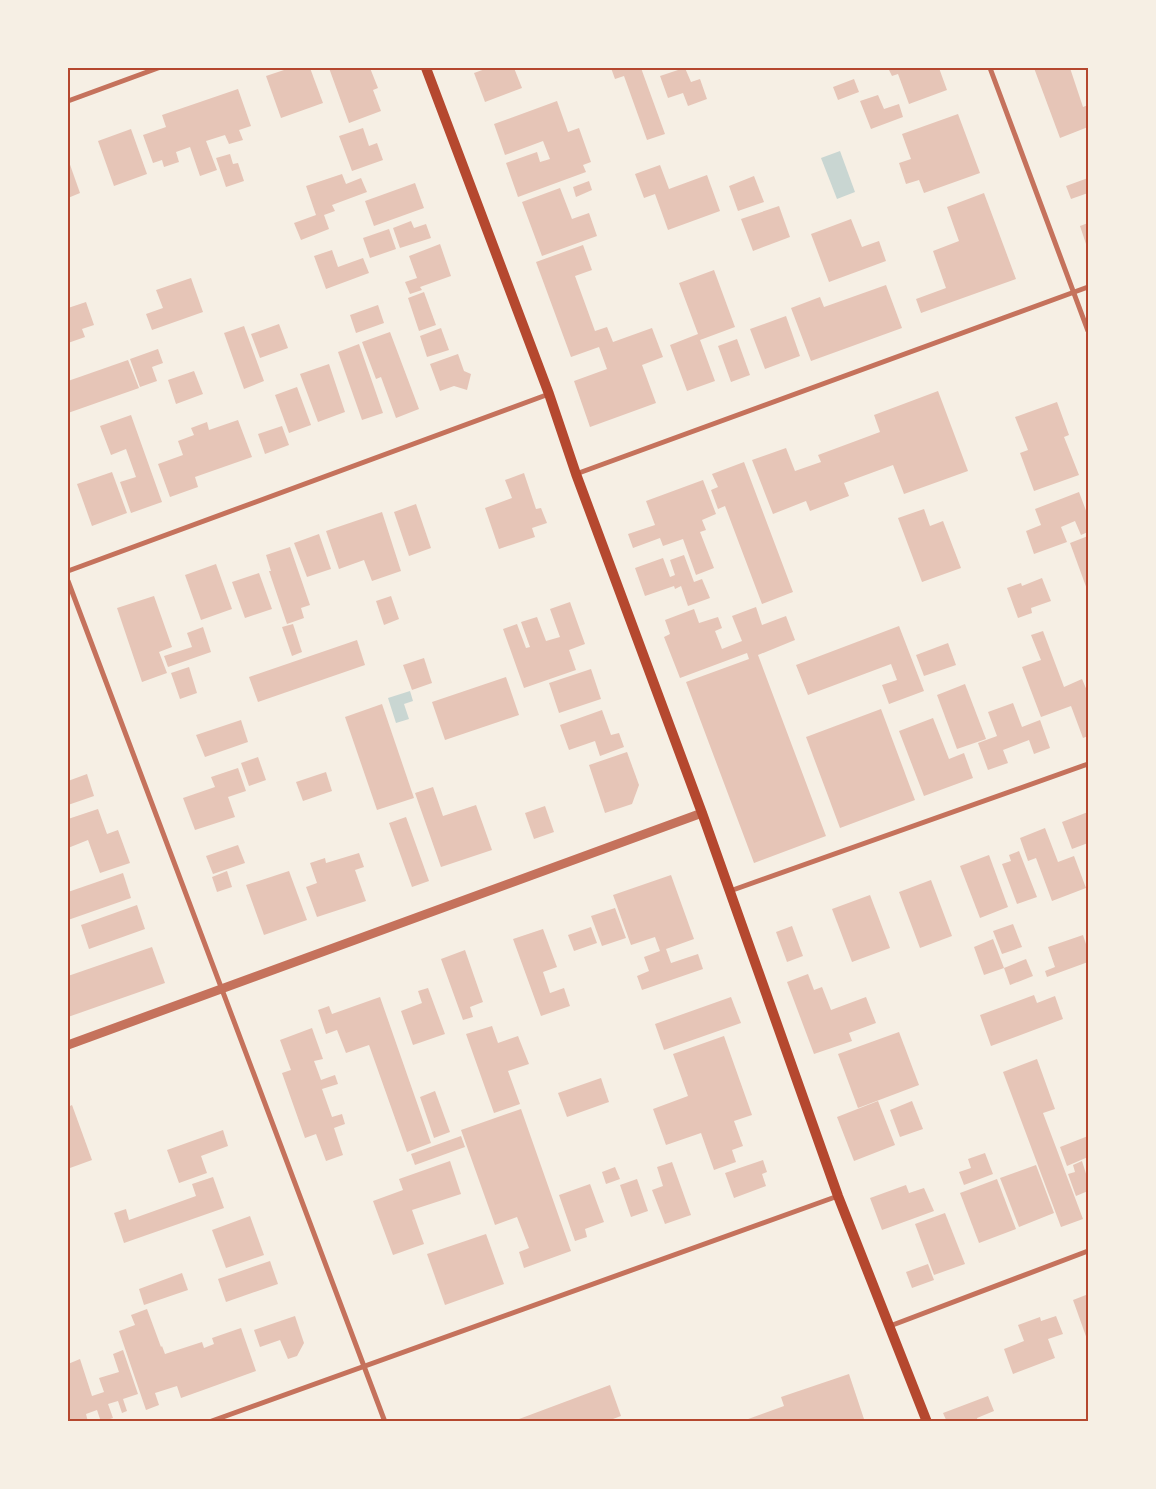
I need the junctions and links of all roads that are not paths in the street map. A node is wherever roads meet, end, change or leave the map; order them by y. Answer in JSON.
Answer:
{"nodes":[{"id":1,"x":158,"y":68,"type":"edge"},
{"id":2,"x":426,"y":68,"type":"edge"},
{"id":3,"x":990,"y":68,"type":"edge"},
{"id":4,"x":68,"y":101,"type":"edge"},
{"id":5,"x":1088,"y":288,"type":"edge"},
{"id":6,"x":1074,"y":293,"type":"junction"},
{"id":7,"x":1088,"y":331,"type":"edge"},
{"id":8,"x":549,"y":394,"type":"junction"},
{"id":9,"x":576,"y":474,"type":"junction"},
{"id":10,"x":68,"y":571,"type":"edge"},
{"id":11,"x":68,"y":581,"type":"edge"},
{"id":12,"x":1088,"y":764,"type":"edge"},
{"id":13,"x":702,"y":813,"type":"junction"},
{"id":14,"x":730,"y":891,"type":"junction"},
{"id":15,"x":222,"y":988,"type":"junction"},
{"id":16,"x":68,"y":1044,"type":"edge"},
{"id":17,"x":838,"y":1196,"type":"junction"},
{"id":18,"x":1088,"y":1251,"type":"edge"},
{"id":19,"x":890,"y":1326,"type":"junction"},
{"id":20,"x":364,"y":1367,"type":"junction"},
{"id":21,"x":209,"y":1422,"type":"edge"},
{"id":22,"x":385,"y":1422,"type":"edge"},
{"id":23,"x":927,"y":1422,"type":"edge"}],
"edges":[{"from":1,"to":4,"type":"street"},
{"from":2,"to":8,"type":"main road"},
{"from":3,"to":6,"type":"street"},
{"from":5,"to":6,"type":"street"},
{"from":6,"to":7,"type":"street"},
{"from":6,"to":9,"type":"street"},
{"from":8,"to":9,"type":"main road"},
{"from":8,"to":10,"type":"street"},
{"from":9,"to":13,"type":"main road"},
{"from":11,"to":15,"type":"street"},
{"from":12,"to":14,"type":"street"},
{"from":13,"to":14,"type":"main road"},
{"from":13,"to":15,"type":"street"},
{"from":14,"to":17,"type":"main road"},
{"from":15,"to":16,"type":"street"},
{"from":15,"to":20,"type":"street"},
{"from":17,"to":19,"type":"main road"},
{"from":17,"to":20,"type":"street"},
{"from":18,"to":19,"type":"street"},
{"from":19,"to":23,"type":"main road"},
{"from":20,"to":21,"type":"street"},
{"from":20,"to":22,"type":"street"}]}
